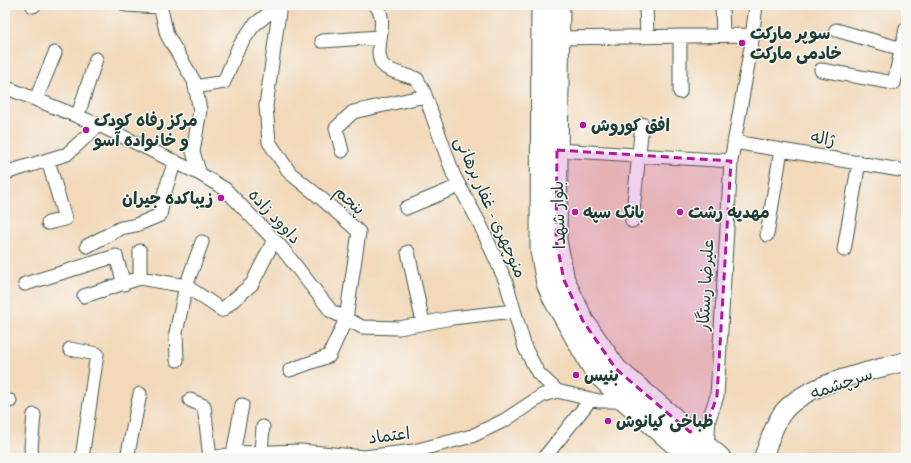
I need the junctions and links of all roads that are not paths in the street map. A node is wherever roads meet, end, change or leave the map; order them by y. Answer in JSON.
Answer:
{"nodes":[{"id":1,"x":126,"y":5,"type":"edge"},
{"id":2,"x":279,"y":5,"type":"edge"},
{"id":3,"x":375,"y":5,"type":"edge"},
{"id":4,"x":542,"y":5,"type":"edge"},
{"id":5,"x":559,"y":5,"type":"edge"},
{"id":6,"x":646,"y":5,"type":"edge"},
{"id":7,"x":722,"y":5,"type":"edge"},
{"id":8,"x":756,"y":5,"type":"edge"},
{"id":9,"x":160,"y":6,"type":"edge"},
{"id":10,"x":906,"y":29,"type":"edge"},
{"id":11,"x":836,"y":30,"type":"dead end"},
{"id":12,"x":723,"y":35,"type":"junction"},
{"id":13,"x":752,"y":35,"type":"junction"},
{"id":14,"x":647,"y":36,"type":"junction"},
{"id":15,"x":680,"y":36,"type":"junction"},
{"id":16,"x":380,"y":37,"type":"junction"},
{"id":17,"x":559,"y":38,"type":"junction"},
{"id":18,"x":322,"y":41,"type":"dead end"},
{"id":19,"x":902,"y":49,"type":"junction"},
{"id":20,"x":55,"y":54,"type":"dead end"},
{"id":21,"x":96,"y":59,"type":"dead end"},
{"id":22,"x":821,"y":70,"type":"dead end"},
{"id":23,"x":5,"y":87,"type":"edge"},
{"id":24,"x":195,"y":87,"type":"junction"},
{"id":25,"x":680,"y":92,"type":"dead end"},
{"id":26,"x":425,"y":96,"type":"junction"},
{"id":27,"x":36,"y":99,"type":"junction"},
{"id":28,"x":78,"y":115,"type":"junction"},
{"id":29,"x":642,"y":124,"type":"dead end"},
{"id":30,"x":99,"y":125,"type":"junction"},
{"id":31,"x":734,"y":142,"type":"junction"},
{"id":32,"x":550,"y":150,"type":"junction"},
{"id":33,"x":781,"y":150,"type":"junction"},
{"id":34,"x":342,"y":151,"type":"dead end"},
{"id":35,"x":639,"y":155,"type":"junction"},
{"id":36,"x":48,"y":160,"type":"junction"},
{"id":37,"x":175,"y":161,"type":"junction"},
{"id":38,"x":731,"y":161,"type":"junction"},
{"id":39,"x":859,"y":162,"type":"junction"},
{"id":40,"x":906,"y":171,"type":"edge"},
{"id":41,"x":5,"y":173,"type":"edge"},
{"id":42,"x":200,"y":174,"type":"junction"},
{"id":43,"x":459,"y":186,"type":"junction"},
{"id":44,"x":406,"y":208,"type":"dead end"},
{"id":45,"x":632,"y":221,"type":"dead end"},
{"id":46,"x":48,"y":223,"type":"dead end"},
{"id":47,"x":767,"y":235,"type":"dead end"},
{"id":48,"x":274,"y":240,"type":"junction"},
{"id":49,"x":202,"y":242,"type":"dead end"},
{"id":50,"x":87,"y":246,"type":"dead end"},
{"id":51,"x":844,"y":250,"type":"dead end"},
{"id":52,"x":140,"y":251,"type":"dead end"},
{"id":53,"x":408,"y":252,"type":"dead end"},
{"id":54,"x":140,"y":278,"type":"junction"},
{"id":55,"x":26,"y":284,"type":"dead end"},
{"id":56,"x":124,"y":284,"type":"junction"},
{"id":57,"x":186,"y":286,"type":"junction"},
{"id":58,"x":84,"y":296,"type":"dead end"},
{"id":59,"x":514,"y":311,"type":"junction"},
{"id":60,"x":346,"y":319,"type":"junction"},
{"id":61,"x":422,"y":323,"type":"junction"},
{"id":62,"x":70,"y":349,"type":"dead end"},
{"id":63,"x":177,"y":360,"type":"dead end"},
{"id":64,"x":906,"y":361,"type":"edge"},
{"id":65,"x":290,"y":370,"type":"dead end"},
{"id":66,"x":557,"y":391,"type":"junction"},
{"id":67,"x":140,"y":394,"type":"dead end"},
{"id":68,"x":591,"y":399,"type":"junction"},
{"id":69,"x":190,"y":400,"type":"dead end"},
{"id":70,"x":626,"y":401,"type":"junction"},
{"id":71,"x":242,"y":404,"type":"dead end"},
{"id":72,"x":34,"y":415,"type":"dead end"},
{"id":73,"x":709,"y":419,"type":"junction"},
{"id":74,"x":263,"y":427,"type":"dead end"},
{"id":75,"x":690,"y":432,"type":"junction"},
{"id":76,"x":261,"y":452,"type":"junction"},
{"id":77,"x":706,"y":454,"type":"edge"},
{"id":78,"x":236,"y":455,"type":"edge"},
{"id":79,"x":32,"y":458,"type":"edge"},
{"id":80,"x":82,"y":458,"type":"edge"},
{"id":81,"x":127,"y":458,"type":"edge"},
{"id":82,"x":211,"y":458,"type":"edge"},
{"id":83,"x":364,"y":458,"type":"edge"},
{"id":84,"x":544,"y":458,"type":"edge"},
{"id":85,"x":763,"y":458,"type":"edge"}],
"edges":[{"from":1,"to":9,"type":"street"},
{"from":2,"to":24,"type":"street"},
{"from":2,"to":60,"type":"street","name":"پنجم"},
{"from":3,"to":16,"type":"street","name":"منوچهری - غفار برهانی"},
{"from":4,"to":32,"type":"main road","name":"بلوار شهدا"},
{"from":5,"to":17,"type":"main road","name":"بلوار شهدا"},
{"from":6,"to":14,"type":"street"},
{"from":7,"to":12,"type":"street"},
{"from":8,"to":13,"type":"street","name":"علیرضا رستگار"},
{"from":9,"to":24,"type":"street"},
{"from":10,"to":19,"type":"street"},
{"from":11,"to":19,"type":"street"},
{"from":12,"to":13,"type":"street"},
{"from":12,"to":15,"type":"street"},
{"from":13,"to":31,"type":"street","name":"علیرضا رستگار"},
{"from":14,"to":15,"type":"street"},
{"from":14,"to":17,"type":"street"},
{"from":15,"to":25,"type":"street"},
{"from":16,"to":18,"type":"street"},
{"from":16,"to":26,"type":"street","name":"منوچهری - غفار برهانی"},
{"from":17,"to":32,"type":"main road","name":"بلوار شهدا"},
{"from":19,"to":22,"type":"street"},
{"from":20,"to":27,"type":"street"},
{"from":21,"to":28,"type":"street"},
{"from":23,"to":27,"type":"street","name":"داوود زاده"},
{"from":24,"to":42,"type":"street"},
{"from":26,"to":34,"type":"street"},
{"from":26,"to":43,"type":"street","name":"منوچهری - غفار برهانی"},
{"from":27,"to":28,"type":"street","name":"داوود زاده"},
{"from":28,"to":30,"type":"street","name":"داوود زاده"},
{"from":29,"to":35,"type":"street"},
{"from":30,"to":36,"type":"street"},
{"from":30,"to":37,"type":"street","name":"داوود زاده"},
{"from":31,"to":33,"type":"street","name":"ژاله"},
{"from":31,"to":38,"type":"street","name":"علیرضا رستگار"},
{"from":32,"to":35,"type":"street"},
{"from":32,"to":70,"type":"main road","name":"بلوار شهدا"},
{"from":32,"to":75,"type":"main road","name":"بلوار شهدا"},
{"from":33,"to":39,"type":"street","name":"ژاله"},
{"from":33,"to":47,"type":"street"},
{"from":35,"to":38,"type":"street"},
{"from":35,"to":45,"type":"street"},
{"from":36,"to":41,"type":"street"},
{"from":36,"to":46,"type":"street"},
{"from":37,"to":42,"type":"street","name":"داوود زاده"},
{"from":37,"to":50,"type":"street"},
{"from":38,"to":73,"type":"street","name":"علیرضا رستگار"},
{"from":39,"to":40,"type":"street","name":"ژاله"},
{"from":39,"to":51,"type":"street"},
{"from":42,"to":48,"type":"street","name":"داوود زاده"},
{"from":43,"to":44,"type":"street"},
{"from":43,"to":59,"type":"street","name":"منوچهری - غفار برهانی"},
{"from":48,"to":57,"type":"street"},
{"from":48,"to":60,"type":"street","name":"داوود زاده"},
{"from":49,"to":57,"type":"street"},
{"from":52,"to":54,"type":"street"},
{"from":53,"to":61,"type":"street"},
{"from":54,"to":56,"type":"street"},
{"from":54,"to":57,"type":"street"},
{"from":55,"to":56,"type":"street"},
{"from":56,"to":58,"type":"street"},
{"from":57,"to":63,"type":"street"},
{"from":59,"to":61,"type":"street","name":"داوود زاده"},
{"from":59,"to":66,"type":"street","name":"منوچهری - غفار برهانی"},
{"from":60,"to":61,"type":"street","name":"داوود زاده"},
{"from":60,"to":65,"type":"street"},
{"from":62,"to":80,"type":"street"},
{"from":64,"to":85,"type":"main road","name":"سرچشمه"},
{"from":66,"to":68,"type":"street"},
{"from":66,"to":83,"type":"street","name":"اعتماد"},
{"from":67,"to":81,"type":"street"},
{"from":68,"to":70,"type":"street"},
{"from":68,"to":84,"type":"street"},
{"from":69,"to":82,"type":"street"},
{"from":70,"to":77,"type":"main road","name":"بلوار شهدا"},
{"from":71,"to":78,"type":"street"},
{"from":72,"to":79,"type":"street"},
{"from":73,"to":75,"type":"street"},
{"from":73,"to":77,"type":"street","name":"علیرضا رستگار"},
{"from":74,"to":76,"type":"street"},
{"from":75,"to":77,"type":"main road","name":"بلوار شهدا"},
{"from":76,"to":78,"type":"street","name":"اعتماد"},
{"from":76,"to":83,"type":"street","name":"اعتماد"},
{"from":78,"to":82,"type":"street","name":"اعتماد"}]}
